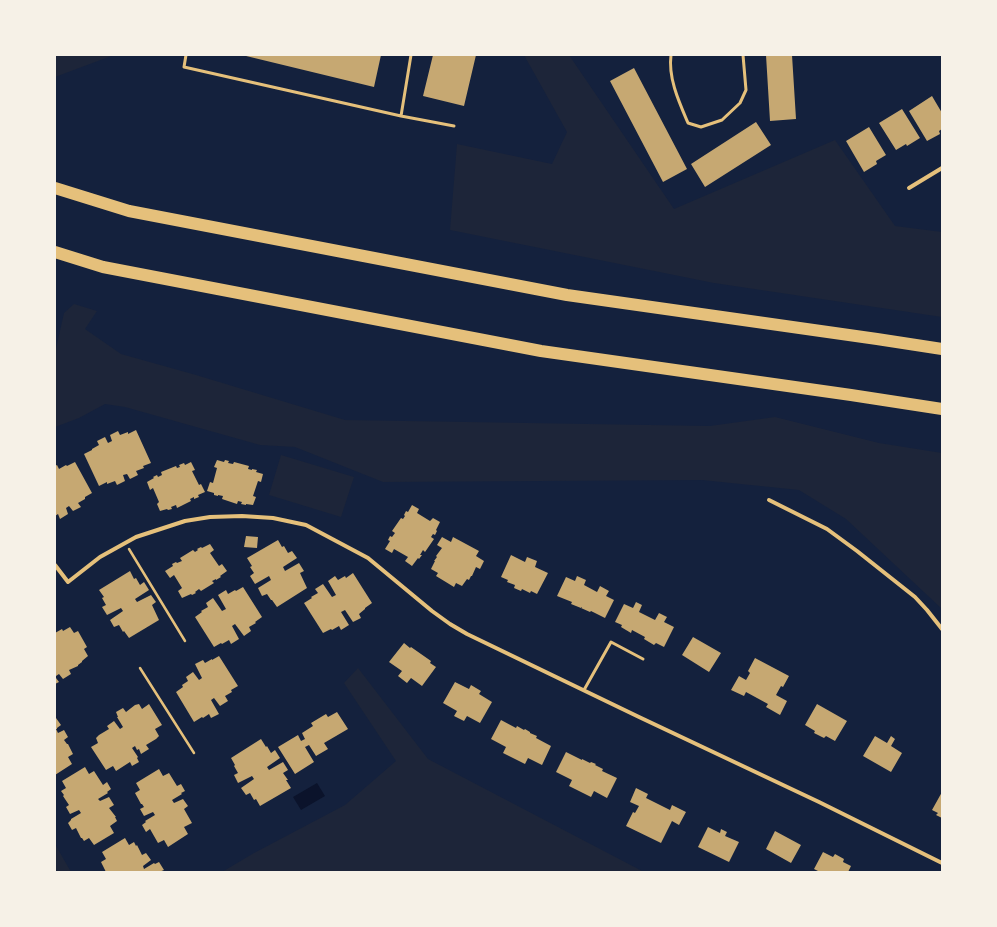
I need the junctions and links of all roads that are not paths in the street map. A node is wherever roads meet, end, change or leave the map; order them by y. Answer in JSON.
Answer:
{"nodes":[{"id":1,"x":186,"y":55,"type":"edge"},
{"id":2,"x":411,"y":55,"type":"edge"},
{"id":3,"x":671,"y":55,"type":"edge"},
{"id":4,"x":743,"y":55,"type":"edge"},
{"id":5,"x":401,"y":116,"type":"junction"},
{"id":6,"x":454,"y":126,"type":"dead end"},
{"id":7,"x":942,"y":168,"type":"edge"},
{"id":8,"x":55,"y":188,"type":"edge"},
{"id":9,"x":909,"y":188,"type":"dead end"},
{"id":10,"x":55,"y":252,"type":"edge"},
{"id":11,"x":942,"y":349,"type":"edge"},
{"id":12,"x":942,"y":409,"type":"edge"},
{"id":13,"x":769,"y":500,"type":"dead end"},
{"id":14,"x":55,"y":565,"type":"edge"},
{"id":15,"x":942,"y":629,"type":"edge"},
{"id":16,"x":643,"y":659,"type":"dead end"},
{"id":17,"x":584,"y":690,"type":"junction"},
{"id":18,"x":942,"y":863,"type":"edge"}],
"edges":[{"from":1,"to":5,"type":"lane"},
{"from":2,"to":5,"type":"lane"},
{"from":3,"to":4,"type":"lane"},
{"from":5,"to":6,"type":"lane"},
{"from":7,"to":9,"type":"street"},
{"from":8,"to":11,"type":"highway"},
{"from":10,"to":12,"type":"highway"},
{"from":13,"to":15,"type":"street"},
{"from":14,"to":17,"type":"street"},
{"from":16,"to":17,"type":"lane"},
{"from":17,"to":18,"type":"street"}]}
